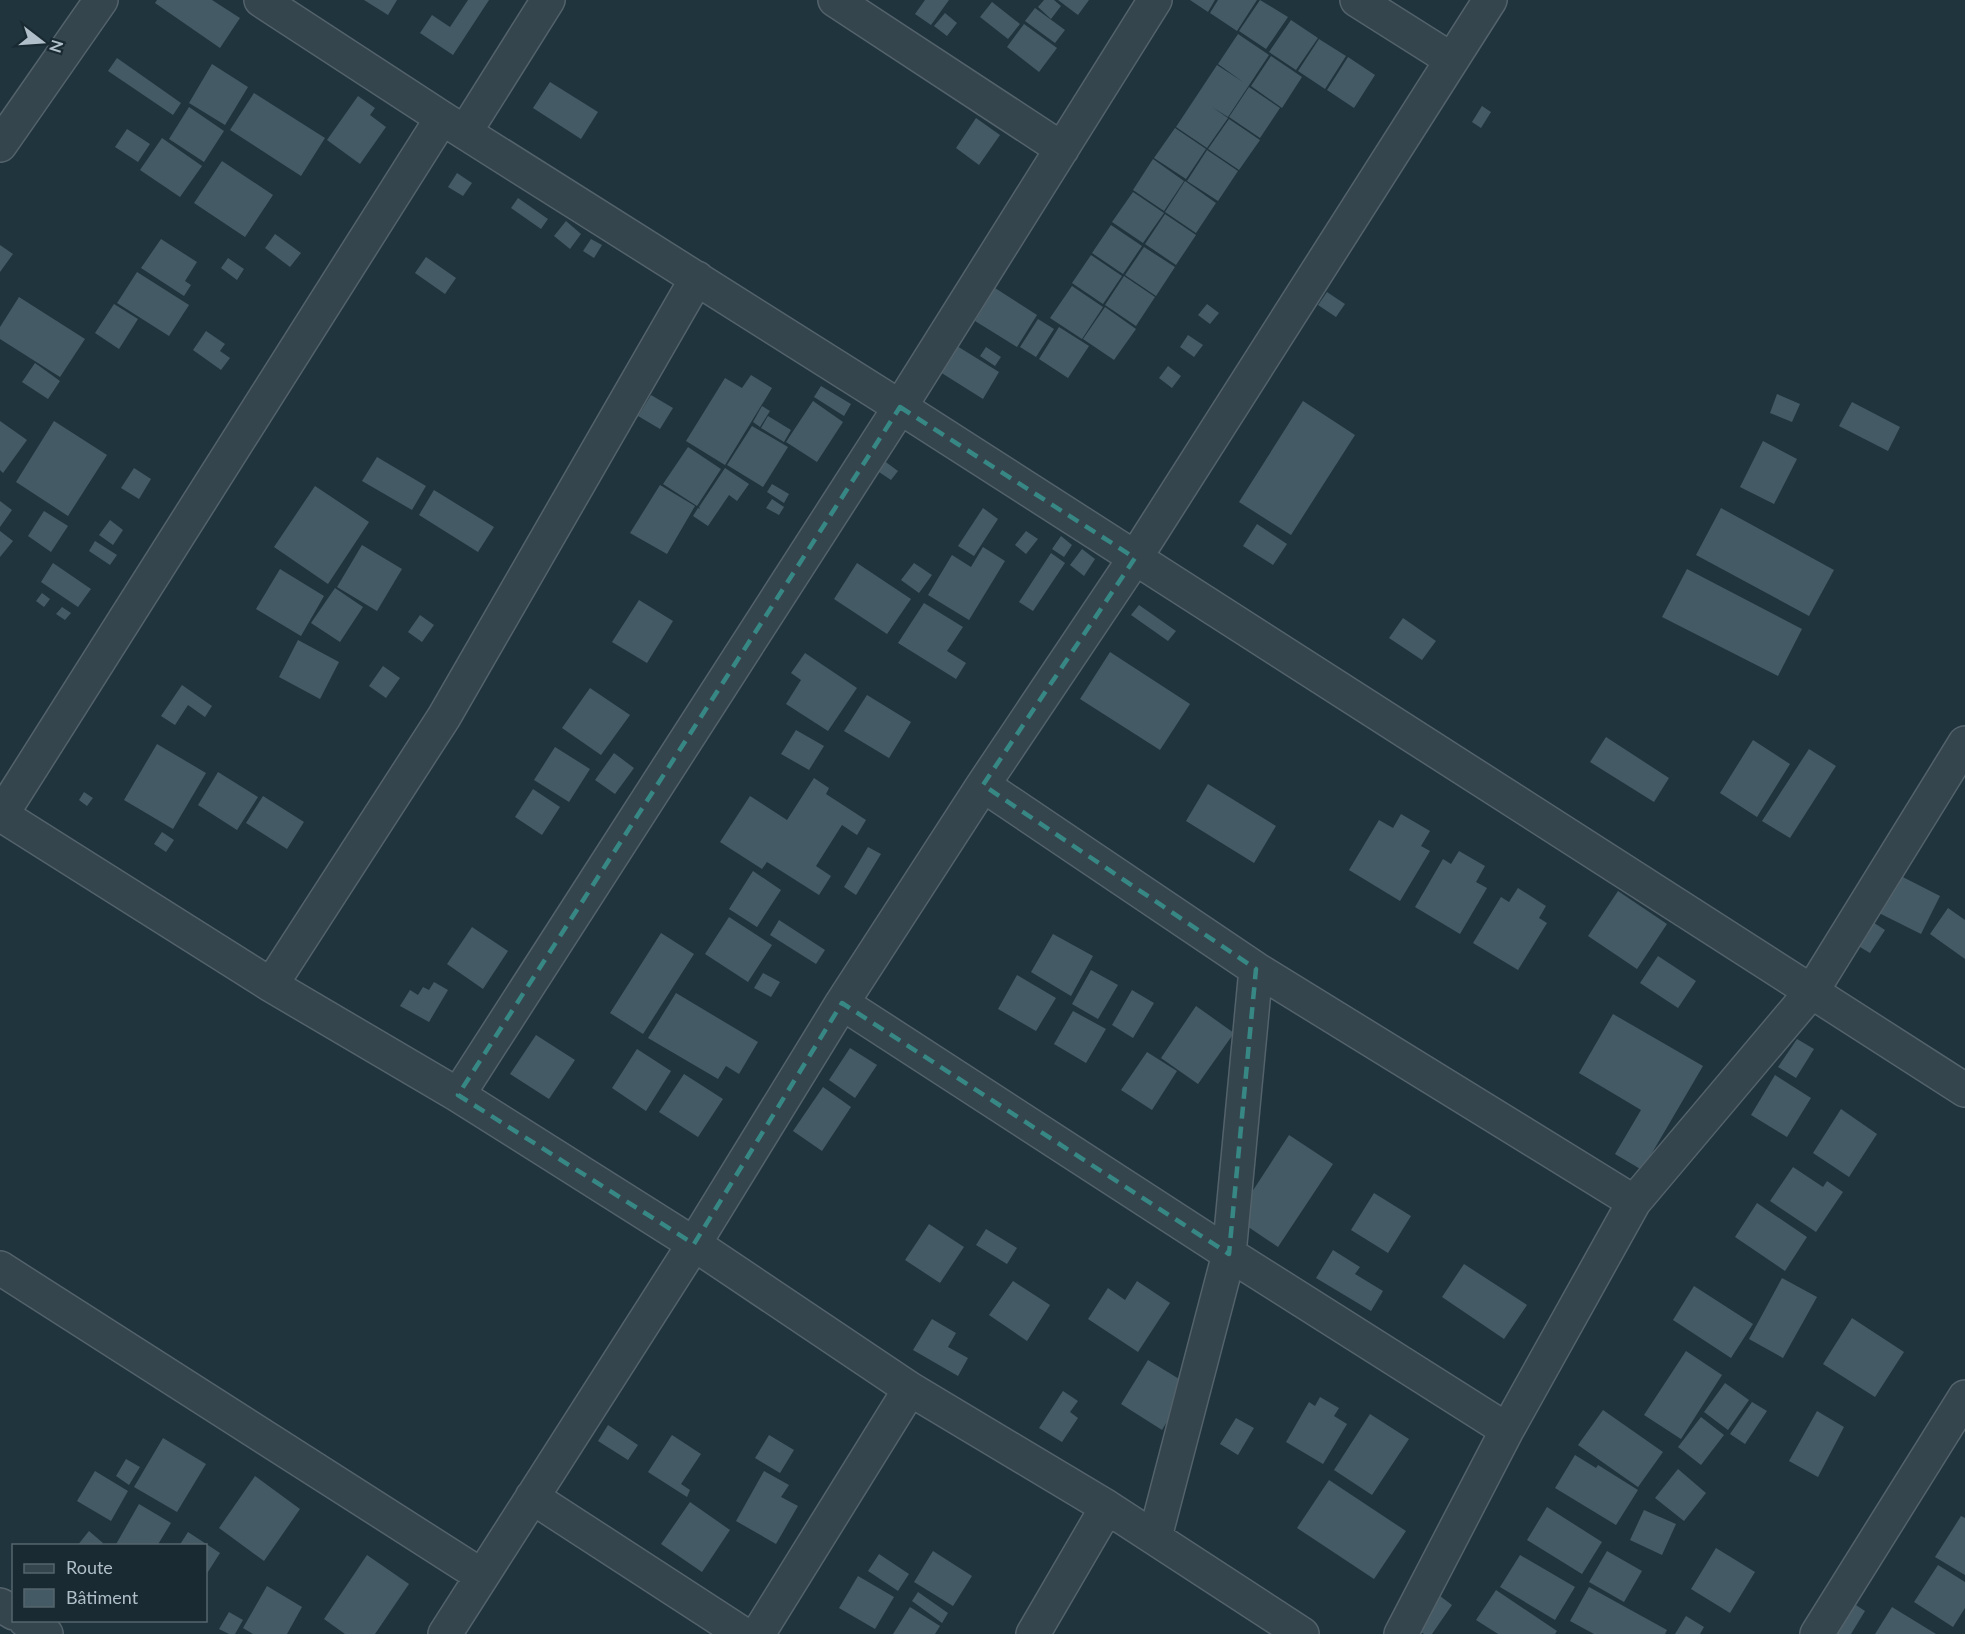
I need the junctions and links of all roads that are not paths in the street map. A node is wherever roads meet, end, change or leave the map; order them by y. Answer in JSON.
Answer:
{"nodes":[{"id":1,"x":101,"y":0,"type":"edge"},
{"id":2,"x":261,"y":0,"type":"edge"},
{"id":3,"x":548,"y":0,"type":"edge"},
{"id":4,"x":836,"y":0,"type":"edge"},
{"id":5,"x":1155,"y":0,"type":"edge"},
{"id":6,"x":1357,"y":0,"type":"edge"},
{"id":7,"x":1490,"y":0,"type":"edge"},
{"id":8,"x":1452,"y":60,"type":"junction"},
{"id":9,"x":454,"y":125,"type":"junction"},
{"id":10,"x":0,"y":145,"type":"edge"},
{"id":11,"x":1062,"y":149,"type":"junction"},
{"id":12,"x":697,"y":278,"type":"junction"},
{"id":13,"x":900,"y":407,"type":"junction"},
{"id":14,"x":1135,"y":558,"type":"junction"},
{"id":15,"x":1965,"y":743,"type":"edge"},
{"id":16,"x":983,"y":784,"type":"junction"},
{"id":17,"x":1,"y":815,"type":"edge"},
{"id":18,"x":1256,"y":969,"type":"junction"},
{"id":19,"x":271,"y":985,"type":"junction"},
{"id":20,"x":1812,"y":991,"type":"junction"},
{"id":21,"x":842,"y":1003,"type":"junction"},
{"id":22,"x":1965,"y":1090,"type":"edge"},
{"id":23,"x":458,"y":1095,"type":"junction"},
{"id":24,"x":1634,"y":1202,"type":"junction"},
{"id":25,"x":694,"y":1244,"type":"junction"},
{"id":26,"x":1230,"y":1254,"type":"junction"},
{"id":27,"x":0,"y":1268,"type":"edge"},
{"id":28,"x":909,"y":1389,"type":"junction"},
{"id":29,"x":1965,"y":1397,"type":"edge"},
{"id":30,"x":1507,"y":1430,"type":"junction"},
{"id":31,"x":532,"y":1497,"type":"junction"},
{"id":32,"x":1107,"y":1507,"type":"junction"},
{"id":33,"x":1155,"y":1537,"type":"junction"},
{"id":34,"x":482,"y":1576,"type":"junction"},
{"id":35,"x":28,"y":1622,"type":"edge"},
{"id":36,"x":46,"y":1634,"type":"edge"},
{"id":37,"x":445,"y":1634,"type":"edge"},
{"id":38,"x":744,"y":1634,"type":"edge"},
{"id":39,"x":758,"y":1634,"type":"edge"},
{"id":40,"x":1033,"y":1634,"type":"edge"},
{"id":41,"x":1302,"y":1634,"type":"edge"},
{"id":42,"x":1401,"y":1634,"type":"edge"},
{"id":43,"x":1817,"y":1634,"type":"edge"}],
"edges":[{"from":1,"to":10,"type":"street"},
{"from":2,"to":9,"type":"street"},
{"from":3,"to":9,"type":"street"},
{"from":4,"to":11,"type":"street"},
{"from":5,"to":11,"type":"street"},
{"from":6,"to":8,"type":"street"},
{"from":7,"to":8,"type":"street"},
{"from":8,"to":14,"type":"street"},
{"from":9,"to":12,"type":"street"},
{"from":9,"to":17,"type":"street"},
{"from":11,"to":13,"type":"street"},
{"from":12,"to":13,"type":"street"},
{"from":12,"to":19,"type":"street"},
{"from":13,"to":14,"type":"street"},
{"from":13,"to":23,"type":"street"},
{"from":14,"to":16,"type":"street"},
{"from":14,"to":20,"type":"street"},
{"from":15,"to":20,"type":"street"},
{"from":16,"to":18,"type":"street"},
{"from":16,"to":21,"type":"street"},
{"from":17,"to":19,"type":"street"},
{"from":18,"to":24,"type":"street"},
{"from":18,"to":26,"type":"street"},
{"from":19,"to":23,"type":"street"},
{"from":20,"to":22,"type":"street"},
{"from":20,"to":24,"type":"street"},
{"from":21,"to":25,"type":"street"},
{"from":21,"to":26,"type":"street"},
{"from":23,"to":25,"type":"street"},
{"from":24,"to":30,"type":"street"},
{"from":25,"to":28,"type":"street"},
{"from":25,"to":31,"type":"street"},
{"from":26,"to":30,"type":"street"},
{"from":26,"to":33,"type":"street"},
{"from":27,"to":34,"type":"street"},
{"from":28,"to":32,"type":"street"},
{"from":28,"to":39,"type":"street"},
{"from":29,"to":43,"type":"street"},
{"from":30,"to":42,"type":"street"},
{"from":31,"to":34,"type":"street"},
{"from":31,"to":38,"type":"street"},
{"from":32,"to":33,"type":"street"},
{"from":32,"to":40,"type":"street"},
{"from":33,"to":41,"type":"street"},
{"from":34,"to":37,"type":"street"},
{"from":35,"to":36,"type":"street"}]}
